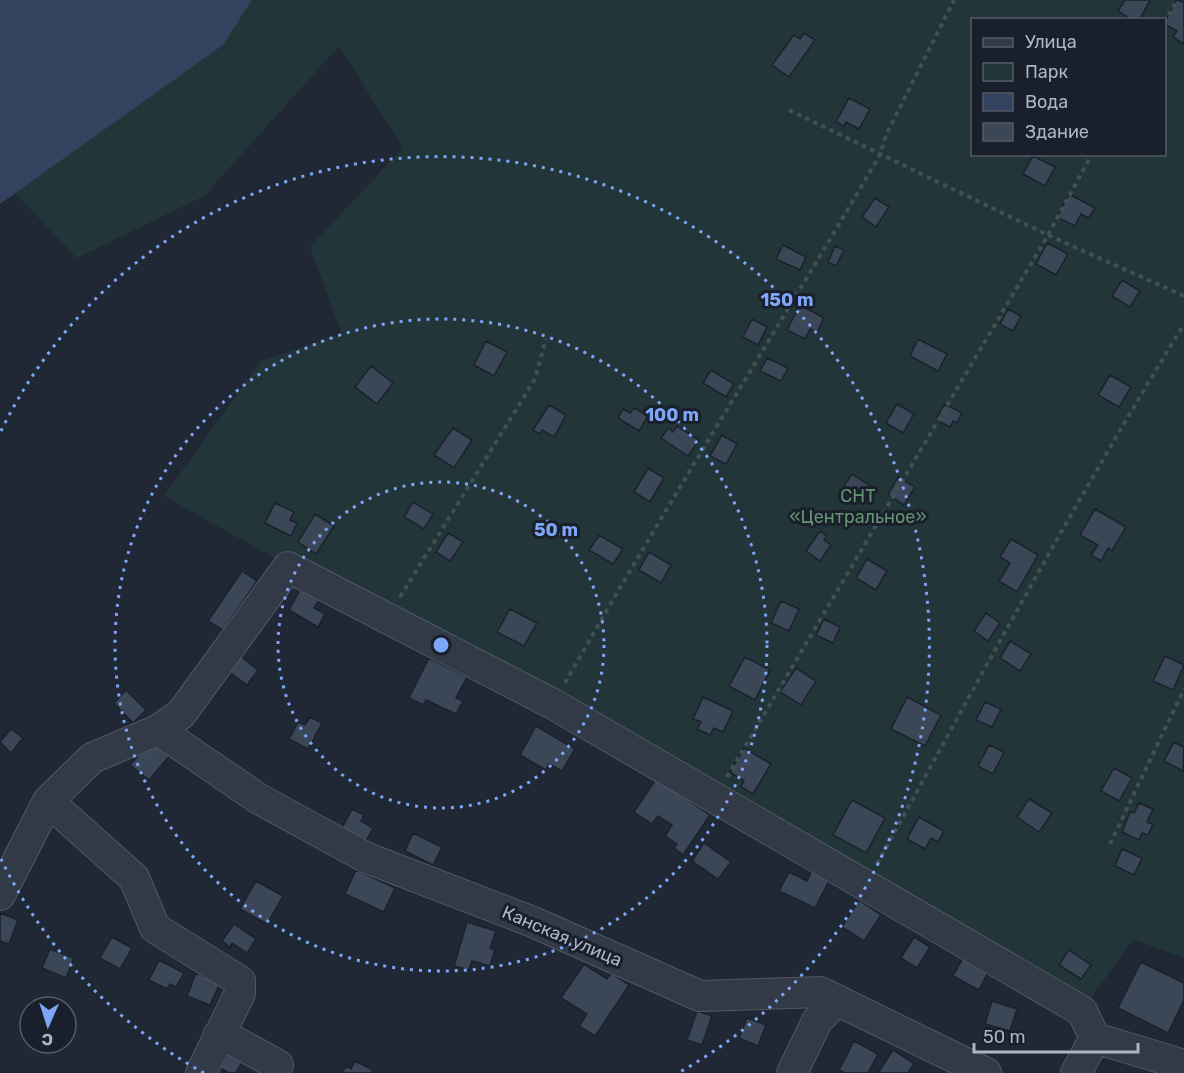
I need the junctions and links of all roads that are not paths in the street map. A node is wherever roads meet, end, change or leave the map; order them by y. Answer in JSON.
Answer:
{"nodes":[{"id":1,"x":158,"y":730,"type":"junction"},
{"id":2,"x":48,"y":801,"type":"junction"},
{"id":3,"x":0,"y":895,"type":"edge"},
{"id":4,"x":837,"y":1000,"type":"junction"},
{"id":5,"x":218,"y":1036,"type":"junction"},
{"id":6,"x":1095,"y":1038,"type":"junction"},
{"id":7,"x":278,"y":1065,"type":"dead end"},
{"id":8,"x":1184,"y":1065,"type":"edge"},
{"id":9,"x":201,"y":1073,"type":"edge"},
{"id":10,"x":792,"y":1073,"type":"edge"},
{"id":11,"x":986,"y":1073,"type":"edge"},
{"id":12,"x":1076,"y":1073,"type":"edge"}],
"edges":[{"from":1,"to":2,"type":"street"},
{"from":1,"to":4,"type":"street","name":"Канская улица"},
{"from":1,"to":6,"type":"street"},
{"from":2,"to":3,"type":"street"},
{"from":2,"to":5,"type":"street"},
{"from":4,"to":10,"type":"street"},
{"from":4,"to":11,"type":"street","name":"Канская улица"},
{"from":5,"to":7,"type":"street"},
{"from":5,"to":9,"type":"street"},
{"from":6,"to":8,"type":"street"},
{"from":6,"to":12,"type":"street"}]}
